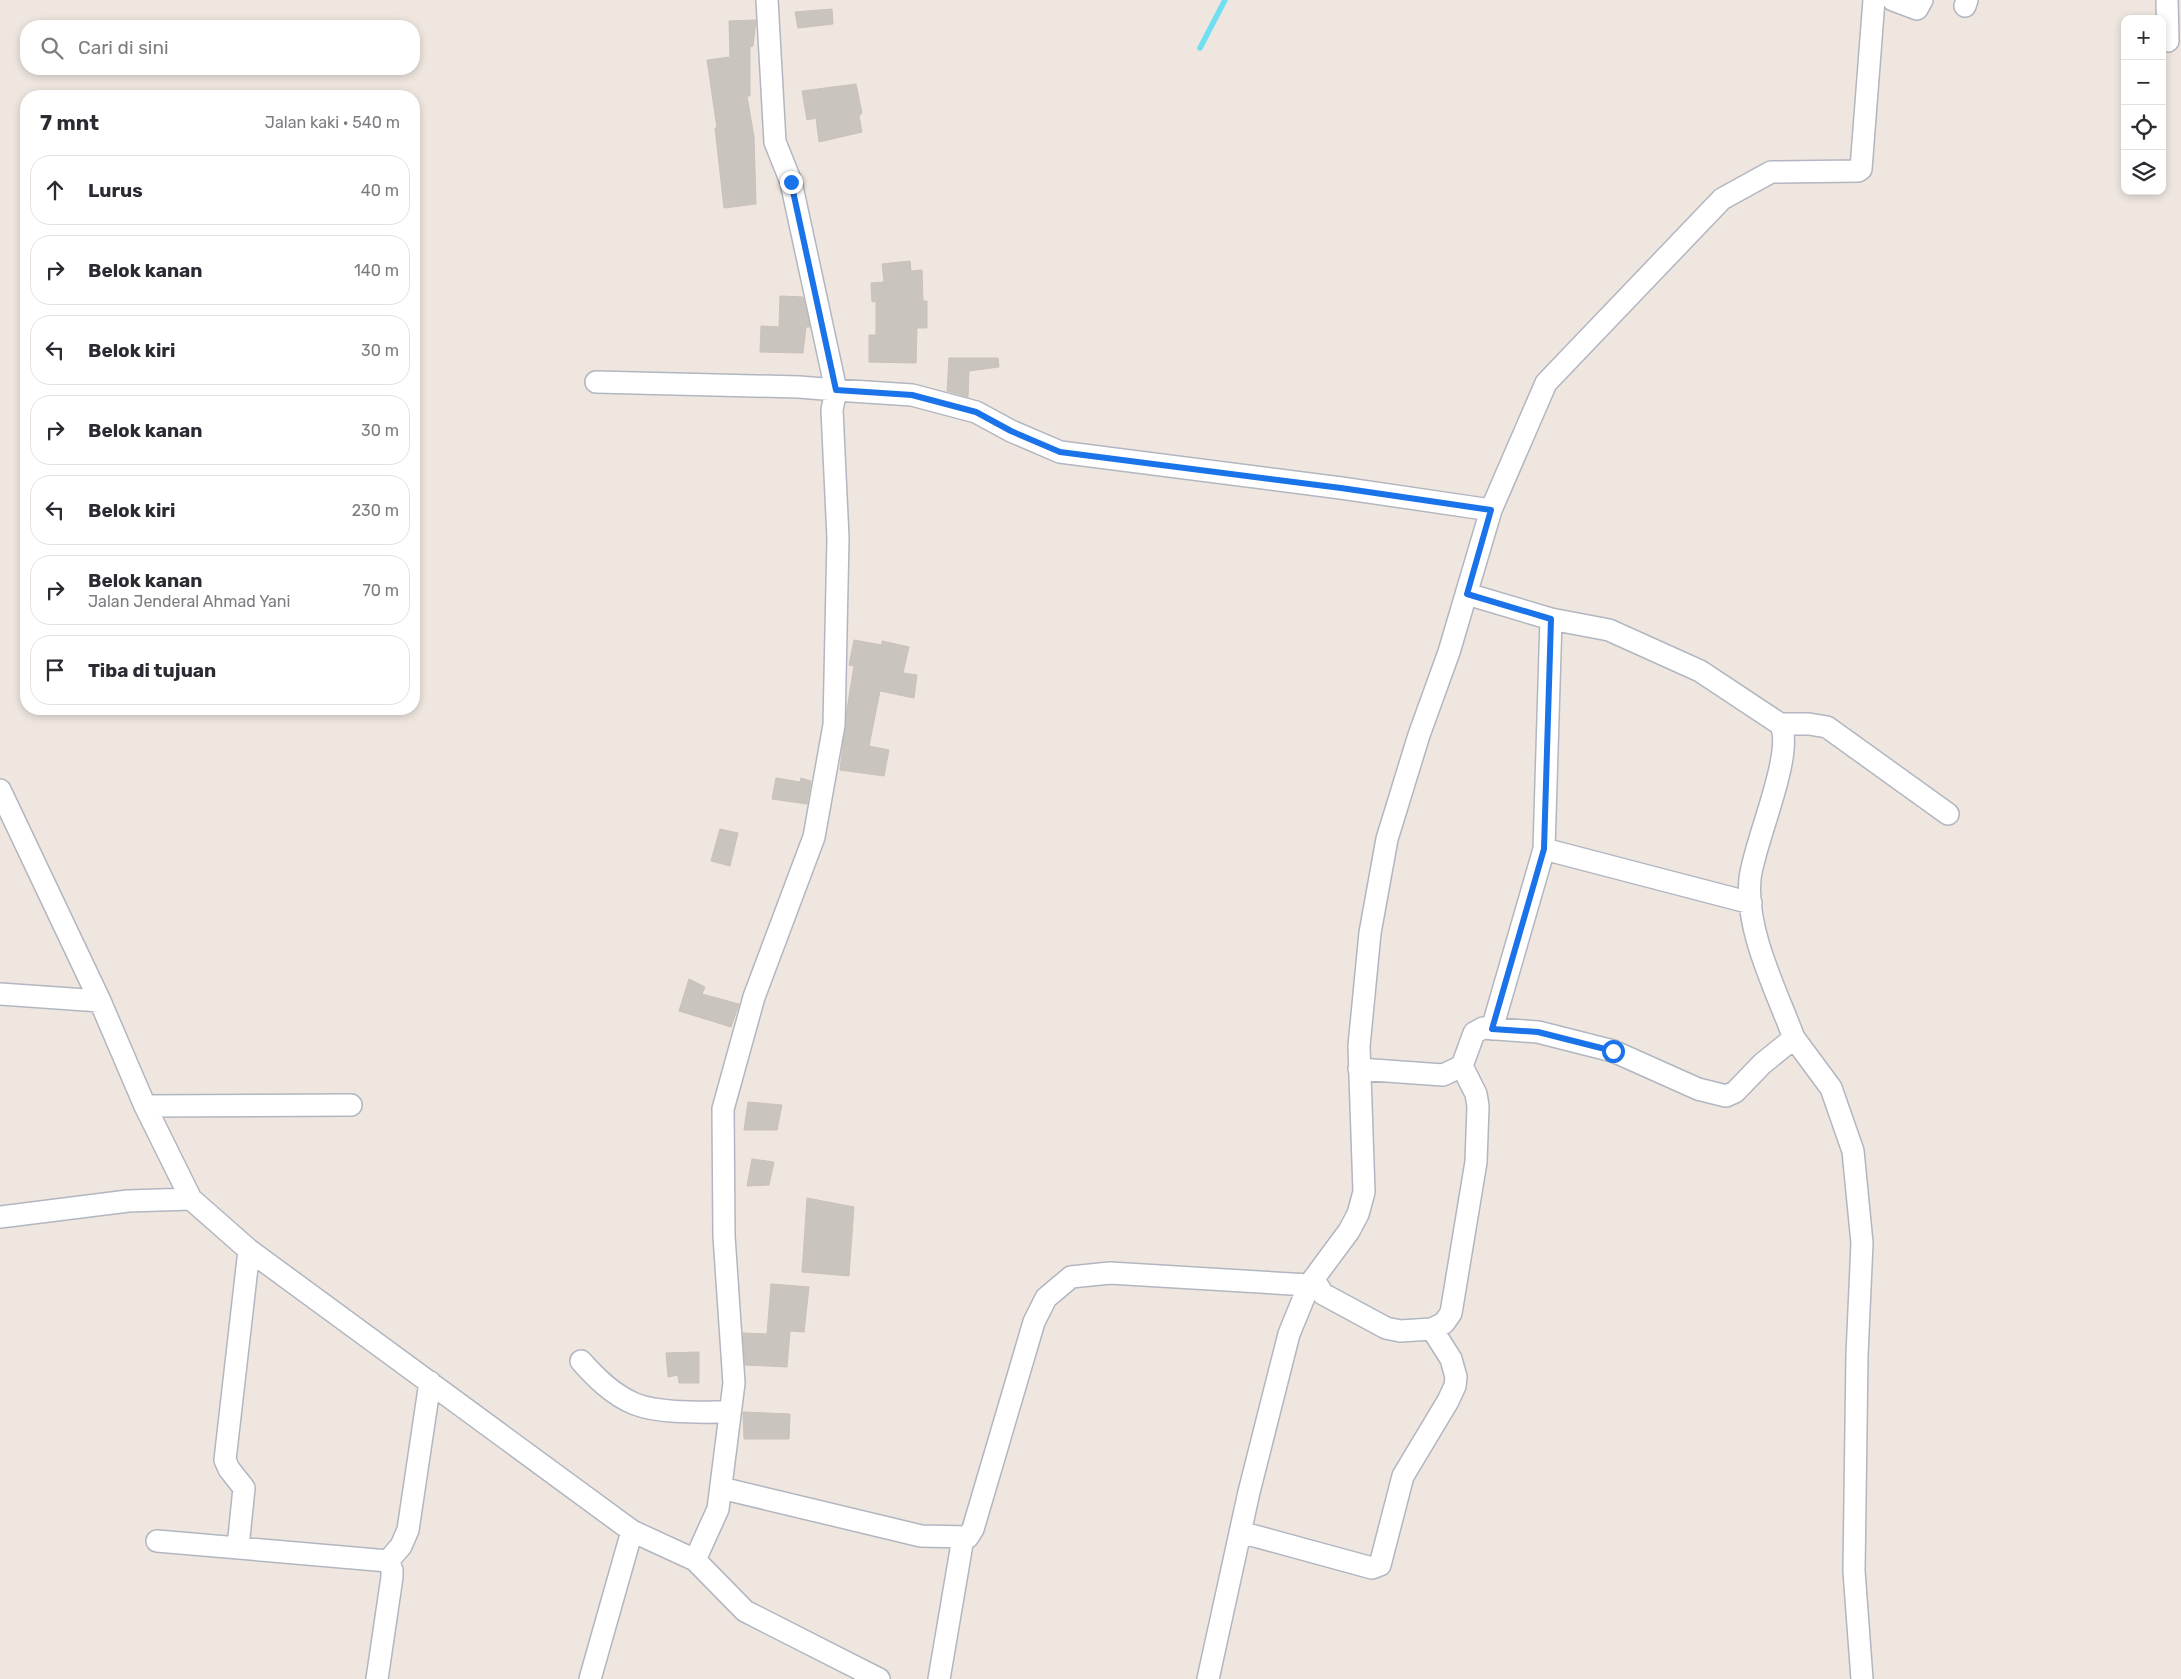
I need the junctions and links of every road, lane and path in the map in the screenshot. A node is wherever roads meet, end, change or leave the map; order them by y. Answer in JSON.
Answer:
{"nodes":[{"id":1,"x":767,"y":0,"type":"edge"},
{"id":2,"x":1874,"y":0,"type":"edge"},
{"id":3,"x":1893,"y":0,"type":"edge"},
{"id":4,"x":1922,"y":0,"type":"edge"},
{"id":5,"x":2167,"y":0,"type":"edge"},
{"id":6,"x":2168,"y":41,"type":"dead end"},
{"id":7,"x":596,"y":382,"type":"dead end"},
{"id":8,"x":836,"y":390,"type":"junction"},
{"id":9,"x":1491,"y":510,"type":"junction"},
{"id":10,"x":1467,"y":594,"type":"junction"},
{"id":11,"x":1551,"y":619,"type":"junction"},
{"id":12,"x":1780,"y":724,"type":"junction"},
{"id":13,"x":0,"y":790,"type":"edge"},
{"id":14,"x":1948,"y":814,"type":"dead end"},
{"id":15,"x":1544,"y":849,"type":"junction"},
{"id":16,"x":1751,"y":902,"type":"junction"},
{"id":17,"x":0,"y":994,"type":"edge"},
{"id":18,"x":100,"y":1001,"type":"junction"},
{"id":19,"x":1492,"y":1029,"type":"junction"},
{"id":20,"x":1794,"y":1038,"type":"junction"},
{"id":21,"x":1462,"y":1066,"type":"junction"},
{"id":22,"x":1360,"y":1069,"type":"junction"},
{"id":23,"x":351,"y":1105,"type":"dead end"},
{"id":24,"x":145,"y":1106,"type":"junction"},
{"id":25,"x":191,"y":1199,"type":"junction"},
{"id":26,"x":0,"y":1216,"type":"edge"},
{"id":27,"x":249,"y":1250,"type":"junction"},
{"id":28,"x":1312,"y":1282,"type":"junction"},
{"id":29,"x":1432,"y":1329,"type":"junction"},
{"id":30,"x":581,"y":1361,"type":"dead end"},
{"id":31,"x":430,"y":1382,"type":"junction"},
{"id":32,"x":730,"y":1412,"type":"junction"},
{"id":33,"x":720,"y":1488,"type":"junction"},
{"id":34,"x":632,"y":1531,"type":"junction"},
{"id":35,"x":1240,"y":1532,"type":"junction"},
{"id":36,"x":963,"y":1538,"type":"junction"},
{"id":37,"x":157,"y":1541,"type":"dead end"},
{"id":38,"x":238,"y":1547,"type":"junction"},
{"id":39,"x":695,"y":1560,"type":"junction"},
{"id":40,"x":388,"y":1561,"type":"junction"},
{"id":41,"x":377,"y":1679,"type":"edge"},
{"id":42,"x":590,"y":1679,"type":"edge"},
{"id":43,"x":878,"y":1679,"type":"edge"},
{"id":44,"x":939,"y":1679,"type":"edge"},
{"id":45,"x":1208,"y":1679,"type":"edge"},
{"id":46,"x":1862,"y":1679,"type":"edge"}],
"edges":[{"from":1,"to":8,"type":"street"},
{"from":2,"to":9,"type":"street"},
{"from":3,"to":4,"type":"street"},
{"from":5,"to":6,"type":"street"},
{"from":7,"to":8,"type":"street"},
{"from":8,"to":9,"type":"street"},
{"from":8,"to":32,"type":"street"},
{"from":9,"to":10,"type":"street"},
{"from":10,"to":11,"type":"street"},
{"from":10,"to":22,"type":"street"},
{"from":11,"to":12,"type":"street"},
{"from":11,"to":15,"type":"street"},
{"from":12,"to":14,"type":"street"},
{"from":12,"to":16,"type":"street"},
{"from":13,"to":18,"type":"street"},
{"from":15,"to":16,"type":"street"},
{"from":15,"to":19,"type":"street"},
{"from":16,"to":20,"type":"street"},
{"from":17,"to":18,"type":"street"},
{"from":18,"to":24,"type":"street"},
{"from":19,"to":20,"type":"street"},
{"from":19,"to":21,"type":"street"},
{"from":20,"to":46,"type":"street"},
{"from":21,"to":22,"type":"street"},
{"from":21,"to":29,"type":"street"},
{"from":22,"to":28,"type":"street"},
{"from":23,"to":24,"type":"street"},
{"from":24,"to":25,"type":"street"},
{"from":25,"to":26,"type":"street"},
{"from":25,"to":27,"type":"street"},
{"from":27,"to":31,"type":"street"},
{"from":27,"to":38,"type":"street"},
{"from":28,"to":29,"type":"street"},
{"from":28,"to":35,"type":"street"},
{"from":28,"to":36,"type":"street"},
{"from":29,"to":35,"type":"street"},
{"from":30,"to":32,"type":"street"},
{"from":31,"to":34,"type":"street"},
{"from":31,"to":40,"type":"street"},
{"from":32,"to":33,"type":"street"},
{"from":33,"to":36,"type":"street"},
{"from":33,"to":39,"type":"street"},
{"from":34,"to":39,"type":"street"},
{"from":34,"to":42,"type":"street"},
{"from":35,"to":45,"type":"street"},
{"from":36,"to":44,"type":"street"},
{"from":37,"to":38,"type":"street"},
{"from":38,"to":40,"type":"street"},
{"from":39,"to":43,"type":"street"},
{"from":40,"to":41,"type":"street"}]}
